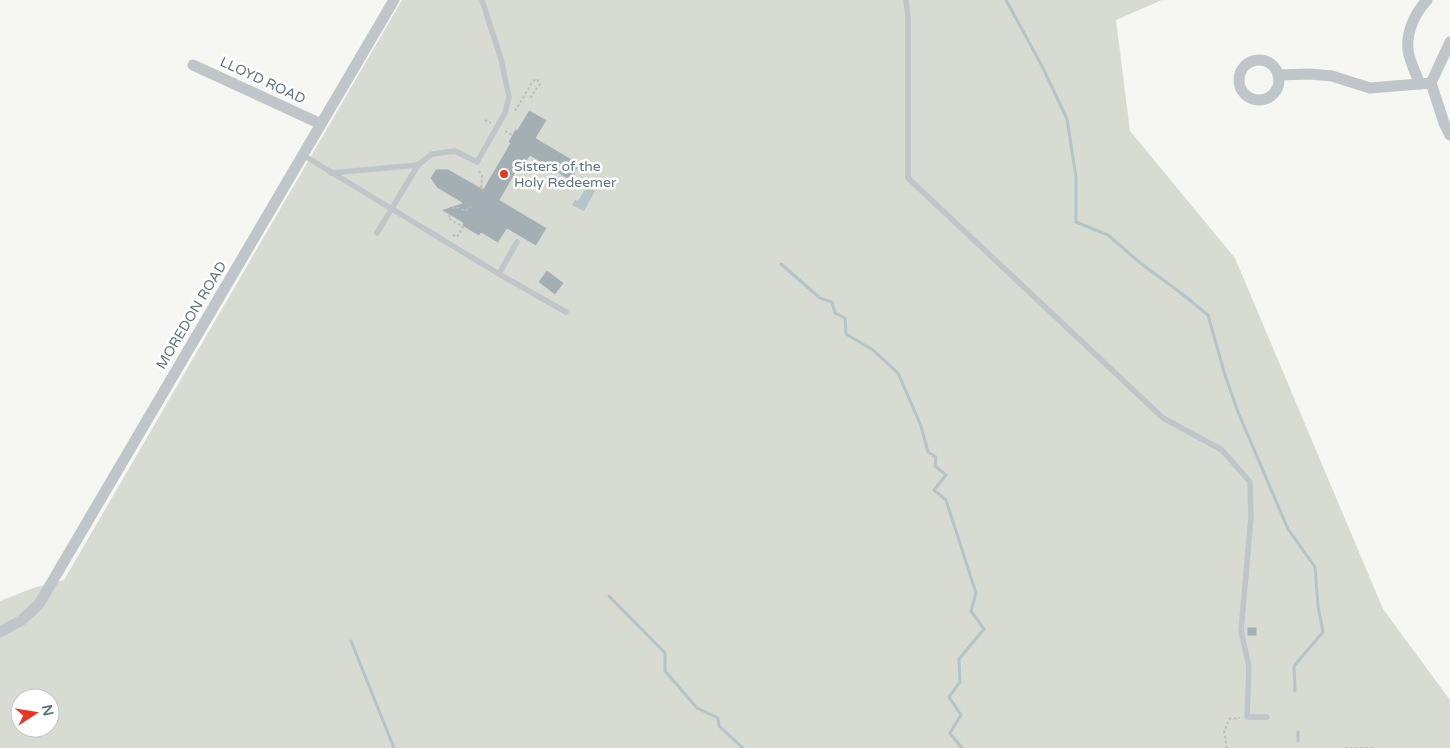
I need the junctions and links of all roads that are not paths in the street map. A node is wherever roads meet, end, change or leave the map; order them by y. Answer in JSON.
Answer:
{"nodes":[{"id":1,"x":394,"y":0,"type":"edge"},
{"id":2,"x":482,"y":0,"type":"edge"},
{"id":3,"x":906,"y":0,"type":"edge"},
{"id":4,"x":1427,"y":0,"type":"edge"},
{"id":5,"x":1450,"y":42,"type":"edge"},
{"id":6,"x":193,"y":65,"type":"dead end"},
{"id":7,"x":1278,"y":75,"type":"dead end"},
{"id":8,"x":1425,"y":83,"type":"junction"},
{"id":9,"x":321,"y":124,"type":"junction"},
{"id":10,"x":1450,"y":134,"type":"edge"},
{"id":11,"x":303,"y":156,"type":"junction"},
{"id":12,"x":418,"y":165,"type":"junction"},
{"id":13,"x":331,"y":173,"type":"junction"},
{"id":14,"x":391,"y":209,"type":"junction"},
{"id":15,"x":377,"y":233,"type":"dead end"},
{"id":16,"x":517,"y":242,"type":"dead end"},
{"id":17,"x":499,"y":274,"type":"junction"},
{"id":18,"x":566,"y":312,"type":"dead end"},
{"id":19,"x":0,"y":632,"type":"edge"},
{"id":20,"x":1267,"y":717,"type":"dead end"}],
"edges":[{"from":1,"to":9,"type":"street","name":"MOREDON ROAD"},
{"from":2,"to":12,"type":"lane"},
{"from":3,"to":20,"type":"lane"},
{"from":4,"to":8,"type":"street"},
{"from":5,"to":8,"type":"street"},
{"from":6,"to":9,"type":"street","name":"LLOYD ROAD"},
{"from":7,"to":8,"type":"street"},
{"from":8,"to":10,"type":"street"},
{"from":9,"to":11,"type":"street","name":"MOREDON ROAD"},
{"from":11,"to":13,"type":"lane"},
{"from":11,"to":19,"type":"street","name":"MOREDON ROAD"},
{"from":12,"to":13,"type":"lane"},
{"from":12,"to":14,"type":"lane"},
{"from":13,"to":14,"type":"lane"},
{"from":14,"to":15,"type":"lane"},
{"from":14,"to":17,"type":"lane"},
{"from":16,"to":17,"type":"lane"},
{"from":17,"to":18,"type":"lane"}]}
